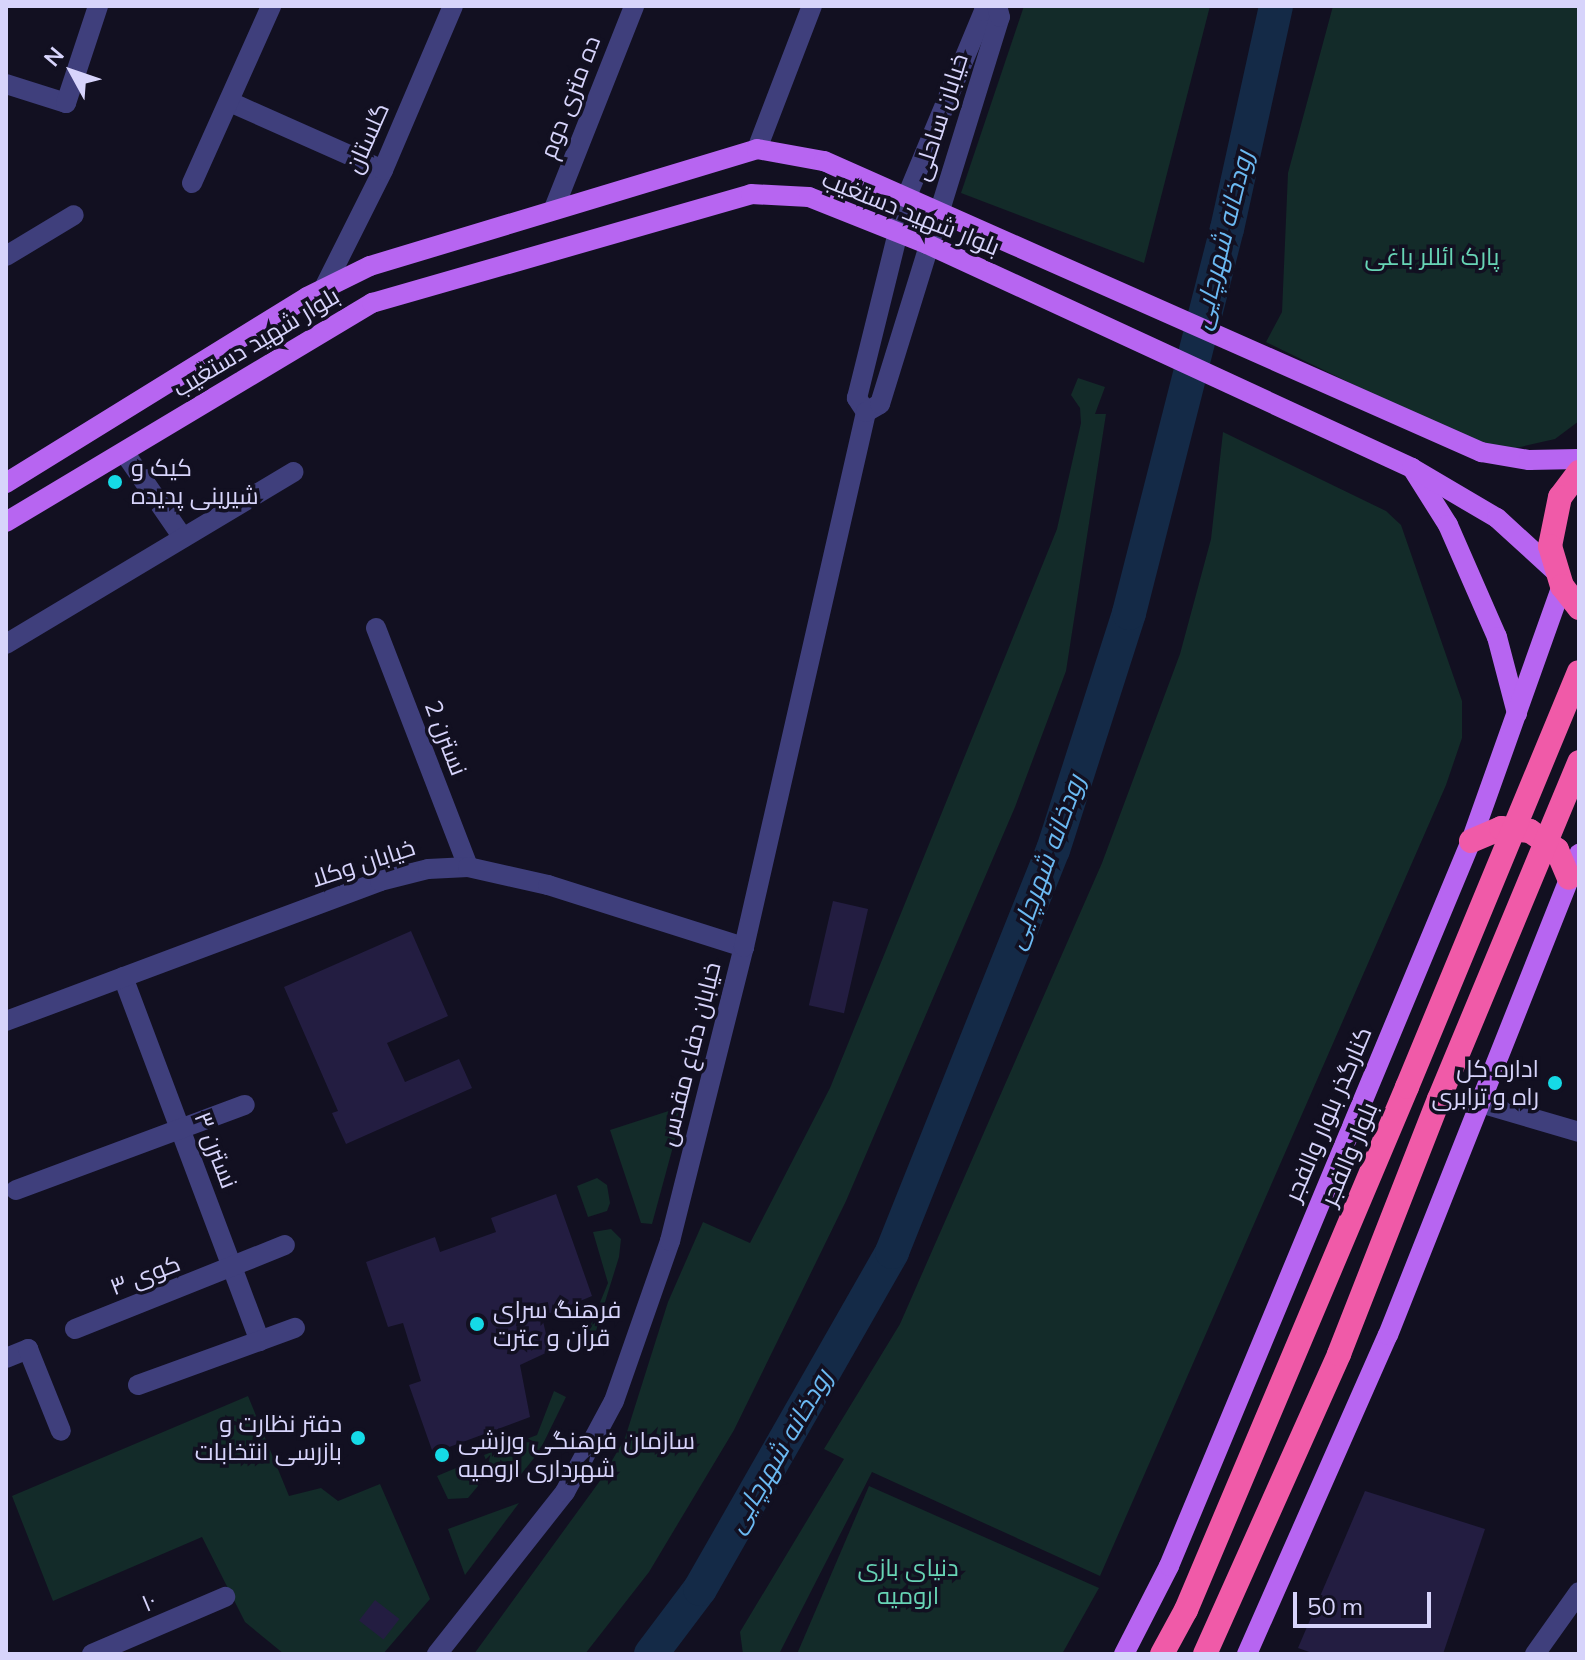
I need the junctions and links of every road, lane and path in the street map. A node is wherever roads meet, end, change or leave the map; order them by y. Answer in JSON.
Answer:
{"nodes":[{"id":1,"x":98,"y":6,"type":"edge"},
{"id":2,"x":271,"y":6,"type":"edge"},
{"id":3,"x":453,"y":6,"type":"edge"},
{"id":4,"x":634,"y":6,"type":"edge"},
{"id":5,"x":812,"y":6,"type":"edge"},
{"id":6,"x":994,"y":6,"type":"edge"},
{"id":7,"x":6,"y":84,"type":"edge"},
{"id":8,"x":230,"y":102,"type":"junction"},
{"id":9,"x":757,"y":149,"type":"junction"},
{"id":10,"x":383,"y":170,"type":"junction"},
{"id":11,"x":192,"y":183,"type":"dead end"},
{"id":12,"x":907,"y":196,"type":"junction"},
{"id":13,"x":555,"y":206,"type":"junction"},
{"id":14,"x":936,"y":209,"type":"junction"},
{"id":15,"x":74,"y":215,"type":"dead end"},
{"id":16,"x":896,"y":232,"type":"junction"},
{"id":17,"x":927,"y":244,"type":"junction"},
{"id":18,"x":6,"y":256,"type":"edge"},
{"id":19,"x":324,"y":288,"type":"junction"},
{"id":20,"x":866,"y":412,"type":"junction"},
{"id":21,"x":124,"y":452,"type":"junction"},
{"id":22,"x":1579,"y":459,"type":"edge"},
{"id":23,"x":1412,"y":468,"type":"junction"},
{"id":24,"x":293,"y":472,"type":"dead end"},
{"id":25,"x":1579,"y":472,"type":"edge"},
{"id":26,"x":6,"y":483,"type":"edge"},
{"id":27,"x":6,"y":522,"type":"edge"},
{"id":28,"x":183,"y":538,"type":"junction"},
{"id":29,"x":1559,"y":579,"type":"junction"},
{"id":30,"x":1579,"y":608,"type":"edge"},
{"id":31,"x":376,"y":628,"type":"dead end"},
{"id":32,"x":6,"y":644,"type":"edge"},
{"id":33,"x":1579,"y":672,"type":"edge"},
{"id":34,"x":1517,"y":714,"type":"junction"},
{"id":35,"x":1579,"y":762,"type":"edge"},
{"id":36,"x":1471,"y":841,"type":"junction"},
{"id":37,"x":1579,"y":854,"type":"edge"},
{"id":38,"x":468,"y":867,"type":"junction"},
{"id":39,"x":1569,"y":878,"type":"junction"},
{"id":40,"x":744,"y":947,"type":"junction"},
{"id":41,"x":123,"y":977,"type":"junction"},
{"id":42,"x":6,"y":1021,"type":"edge"},
{"id":43,"x":1480,"y":1103,"type":"junction"},
{"id":44,"x":245,"y":1105,"type":"dead end"},
{"id":45,"x":181,"y":1130,"type":"junction"},
{"id":46,"x":1579,"y":1132,"type":"edge"},
{"id":47,"x":16,"y":1190,"type":"dead end"},
{"id":48,"x":285,"y":1245,"type":"dead end"},
{"id":49,"x":233,"y":1269,"type":"junction"},
{"id":50,"x":295,"y":1328,"type":"dead end"},
{"id":51,"x":75,"y":1329,"type":"dead end"},
{"id":52,"x":260,"y":1341,"type":"junction"},
{"id":53,"x":6,"y":1358,"type":"edge"},
{"id":54,"x":138,"y":1385,"type":"dead end"},
{"id":55,"x":61,"y":1431,"type":"dead end"},
{"id":56,"x":1579,"y":1592,"type":"edge"},
{"id":57,"x":225,"y":1597,"type":"dead end"},
{"id":58,"x":92,"y":1654,"type":"edge"},
{"id":59,"x":437,"y":1654,"type":"edge"},
{"id":60,"x":1124,"y":1654,"type":"edge"},
{"id":61,"x":1162,"y":1654,"type":"edge"},
{"id":62,"x":1205,"y":1654,"type":"edge"},
{"id":63,"x":1247,"y":1654,"type":"edge"},
{"id":64,"x":1535,"y":1654,"type":"edge"}],
"edges":[{"from":1,"to":7,"type":"street"},
{"from":2,"to":8,"type":"street"},
{"from":3,"to":10,"type":"street","name":"گلستان"},
{"from":4,"to":13,"type":"street","name":"ده متری دوم"},
{"from":5,"to":9,"type":"street"},
{"from":6,"to":12,"type":"street","name":"خیابان ساحلی"},
{"from":6,"to":14,"type":"street","name":"خیابان ساحلی"},
{"from":8,"to":10,"type":"street"},
{"from":8,"to":11,"type":"street"},
{"from":9,"to":12,"type":"main road","name":"بلوار شهید دستغیب"},
{"from":9,"to":13,"type":"main road","name":"بلوار شهید دستغیب"},
{"from":10,"to":19,"type":"street","name":"گلستان"},
{"from":12,"to":14,"type":"main road","name":"بلوار شهید دستغیب"},
{"from":12,"to":16,"type":"street","name":"خیابان ساحلی"},
{"from":13,"to":19,"type":"main road","name":"بلوار شهید دستغیب"},
{"from":14,"to":17,"type":"street","name":"خیابان ساحلی"},
{"from":14,"to":22,"type":"main road","name":"بلوار شهید دستغیب"},
{"from":15,"to":18,"type":"street"},
{"from":16,"to":17,"type":"main road","name":"بلوار شهید دستغیب"},
{"from":16,"to":20,"type":"street","name":"خیابان دفاع مقدس"},
{"from":16,"to":21,"type":"main road","name":"بلوار شهید دستغیب"},
{"from":17,"to":20,"type":"street","name":"خیابان دفاع مقدس"},
{"from":17,"to":23,"type":"main road","name":"بلوار شهید دستغیب"},
{"from":19,"to":26,"type":"main road","name":"بلوار شهید دستغیب"},
{"from":20,"to":40,"type":"street","name":"خیابان دفاع مقدس"},
{"from":21,"to":27,"type":"main road","name":"بلوار شهید دستغیب"},
{"from":21,"to":28,"type":"street"},
{"from":23,"to":29,"type":"main road","name":"بلوار شهید دستغیب"},
{"from":23,"to":34,"type":"main road"},
{"from":24,"to":28,"type":"street"},
{"from":25,"to":29,"type":"highway"},
{"from":28,"to":32,"type":"street"},
{"from":29,"to":30,"type":"highway"},
{"from":29,"to":34,"type":"main road","name":"کنارگذر بلوار والفجر"},
{"from":31,"to":38,"type":"street","name":"نسترن 2"},
{"from":33,"to":61,"type":"highway","name":"بلوار والفجر","bridge":true},
{"from":34,"to":36,"type":"main road","name":"کنارگذر بلوار والفجر"},
{"from":35,"to":62,"type":"highway","bridge":true},
{"from":36,"to":39,"type":"highway"},
{"from":36,"to":60,"type":"main road","name":"کنارگذر بلوار والفجر"},
{"from":37,"to":39,"type":"main road"},
{"from":38,"to":40,"type":"street","name":"خیابان وکلا"},
{"from":38,"to":41,"type":"street","name":"خیابان وکلا"},
{"from":39,"to":43,"type":"main road"},
{"from":40,"to":59,"type":"street","name":"خیابان دفاع مقدس"},
{"from":41,"to":42,"type":"street","name":"خیابان وکلا"},
{"from":41,"to":45,"type":"street","name":"نسترن ۳"},
{"from":43,"to":46,"type":"street"},
{"from":43,"to":63,"type":"main road"},
{"from":44,"to":45,"type":"street"},
{"from":45,"to":47,"type":"street"},
{"from":45,"to":49,"type":"street","name":"نسترن ۳"},
{"from":48,"to":49,"type":"street","name":"کوی ۳"},
{"from":49,"to":51,"type":"street","name":"کوی ۳"},
{"from":49,"to":52,"type":"street","name":"نسترن ۳"},
{"from":50,"to":52,"type":"street"},
{"from":52,"to":54,"type":"street"},
{"from":53,"to":55,"type":"street"},
{"from":56,"to":64,"type":"street"},
{"from":57,"to":58,"type":"street","name":"۱۰"}]}
